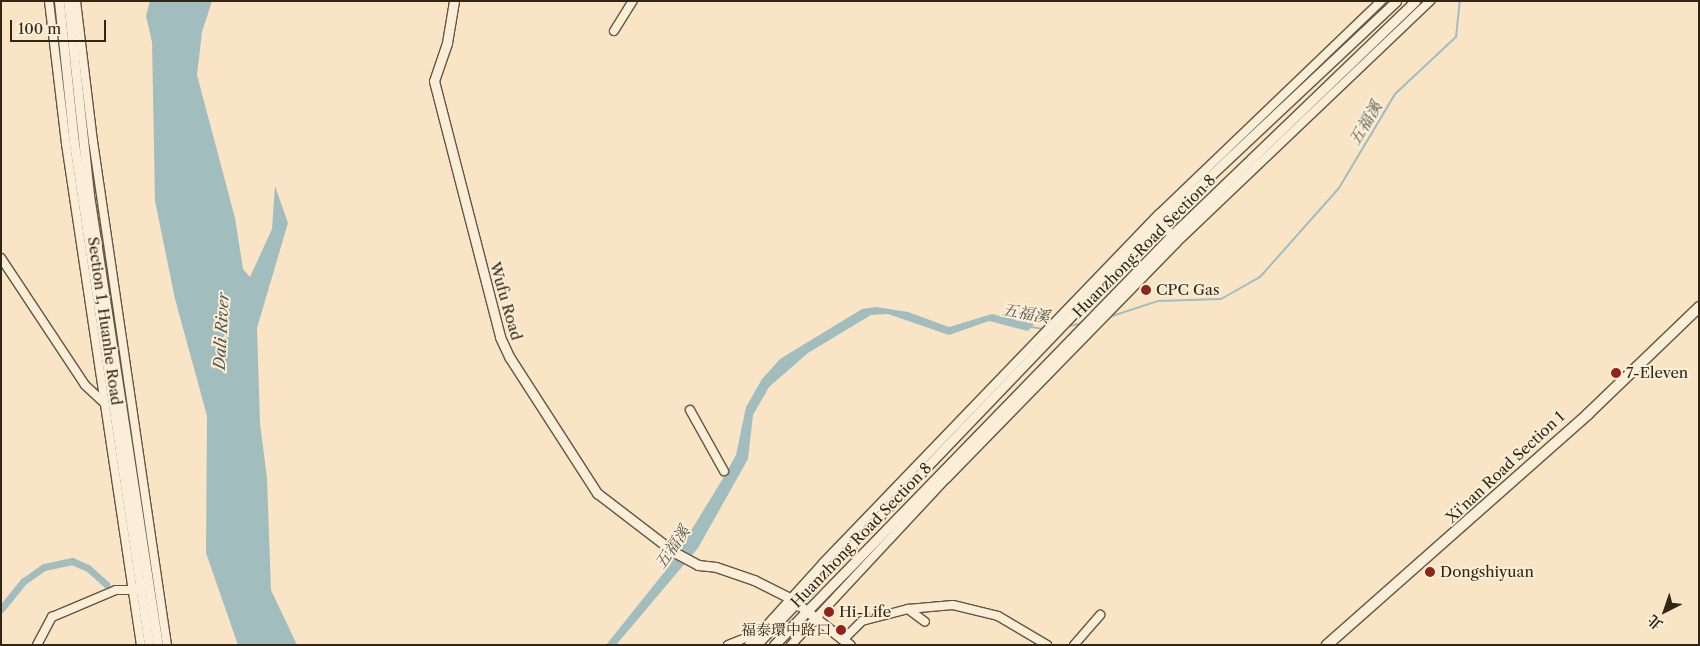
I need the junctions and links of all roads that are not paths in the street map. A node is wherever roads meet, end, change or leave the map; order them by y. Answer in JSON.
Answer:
{"nodes":[{"id":1,"x":49,"y":1,"type":"edge"},
{"id":2,"x":59,"y":1,"type":"edge"},
{"id":3,"x":68,"y":1,"type":"edge"},
{"id":4,"x":76,"y":1,"type":"edge"},
{"id":5,"x":454,"y":1,"type":"edge"},
{"id":6,"x":633,"y":1,"type":"edge"},
{"id":7,"x":1381,"y":1,"type":"edge"},
{"id":8,"x":1396,"y":1,"type":"edge"},
{"id":9,"x":1415,"y":1,"type":"edge"},
{"id":10,"x":1430,"y":1,"type":"edge"},
{"id":11,"x":614,"y":31,"type":"dead end"},
{"id":12,"x":92,"y":142,"type":"junction"},
{"id":13,"x":74,"y":143,"type":"junction"},
{"id":14,"x":1158,"y":221,"type":"junction"},
{"id":15,"x":1176,"y":237,"type":"junction"},
{"id":16,"x":1,"y":258,"type":"edge"},
{"id":17,"x":1699,"y":307,"type":"edge"},
{"id":18,"x":1090,"y":325,"type":"junction"},
{"id":19,"x":103,"y":402,"type":"junction"},
{"id":20,"x":690,"y":410,"type":"dead end"},
{"id":21,"x":724,"y":472,"type":"dead end"},
{"id":22,"x":145,"y":589,"type":"junction"},
{"id":23,"x":794,"y":600,"type":"junction"},
{"id":24,"x":908,"y":609,"type":"junction"},
{"id":25,"x":808,"y":610,"type":"junction"},
{"id":26,"x":1100,"y":615,"type":"dead end"},
{"id":27,"x":817,"y":616,"type":"junction"},
{"id":28,"x":924,"y":622,"type":"dead end"},
{"id":29,"x":755,"y":634,"type":"junction"},
{"id":30,"x":847,"y":642,"type":"edge"},
{"id":31,"x":37,"y":645,"type":"edge"},
{"id":32,"x":141,"y":645,"type":"edge"},
{"id":33,"x":149,"y":645,"type":"edge"},
{"id":34,"x":158,"y":645,"type":"edge"},
{"id":35,"x":166,"y":645,"type":"edge"},
{"id":36,"x":728,"y":645,"type":"edge"},
{"id":37,"x":748,"y":645,"type":"edge"},
{"id":38,"x":756,"y":645,"type":"edge"},
{"id":39,"x":774,"y":645,"type":"edge"},
{"id":40,"x":791,"y":645,"type":"edge"},
{"id":41,"x":1047,"y":645,"type":"edge"},
{"id":42,"x":1074,"y":645,"type":"edge"},
{"id":43,"x":1327,"y":645,"type":"edge"}],
"edges":[{"from":1,"to":13,"type":"street","name":"Section 1, Huanhe Road"},
{"from":2,"to":13,"type":"street","name":"Section 1, Huanhe Road"},
{"from":3,"to":13,"type":"street","name":"Section 1, Huanhe Road"},
{"from":4,"to":12,"type":"street","name":"Section 1, Huanhe Road"},
{"from":5,"to":23,"type":"street","name":"Wufu Road"},
{"from":6,"to":11,"type":"street"},
{"from":7,"to":14,"type":"street","name":"Huanzhong Road Section 8"},
{"from":8,"to":14,"type":"street","name":"Huanzhong Road Section 8"},
{"from":9,"to":15,"type":"street","name":"Huanzhong Road Section 8"},
{"from":10,"to":15,"type":"street","name":"Huanzhong Road Section 8"},
{"from":12,"to":13,"type":"street"},
{"from":12,"to":22,"type":"street","name":"Section 1, Huanhe Road"},
{"from":13,"to":19,"type":"street","name":"Section 1, Huanhe Road"},
{"from":13,"to":22,"type":"street","name":"Section 1, Huanhe Road"},
{"from":14,"to":15,"type":"street"},
{"from":14,"to":23,"type":"street","name":"Huanzhong Road Section 8"},
{"from":15,"to":18,"type":"street","name":"Huanzhong Road Section 8"},
{"from":15,"to":18,"type":"street","name":"Huanzhong Road Section 8"},
{"from":16,"to":19,"type":"street"},
{"from":17,"to":43,"type":"main road","name":"Xi'nan Road Section 1"},
{"from":18,"to":25,"type":"street","name":"Huanzhong Road Section 8"},
{"from":18,"to":27,"type":"street","name":"Huanzhong Road Section 8"},
{"from":19,"to":22,"type":"street","name":"Section 1, Huanhe Road"},
{"from":20,"to":21,"type":"street"},
{"from":22,"to":31,"type":"street"},
{"from":22,"to":32,"type":"street","name":"Section 1, Huanhe Road"},
{"from":22,"to":33,"type":"street","name":"Section 1, Huanhe Road"},
{"from":22,"to":34,"type":"street","name":"Section 1, Huanhe Road"},
{"from":22,"to":35,"type":"street","name":"Section 1, Huanhe Road"},
{"from":23,"to":25,"type":"street","name":"Wufu Road"},
{"from":23,"to":29,"type":"street","name":"Huanzhong Road Section 8"},
{"from":23,"to":38,"type":"street","name":"Huanzhong Road Section 8"},
{"from":24,"to":28,"type":"street"},
{"from":24,"to":30,"type":"street"},
{"from":24,"to":41,"type":"street"},
{"from":25,"to":27,"type":"street","name":"Wufu Road"},
{"from":25,"to":39,"type":"street","name":"Huanzhong Road Section 8"},
{"from":26,"to":42,"type":"street"},
{"from":27,"to":30,"type":"street","name":"Wufu Road"},
{"from":27,"to":40,"type":"street","name":"Huanzhong Road Section 8"},
{"from":29,"to":36,"type":"street","name":"Huanzhong Road Section 8"},
{"from":29,"to":37,"type":"street","name":"Huanzhong Road Section 8"}]}
